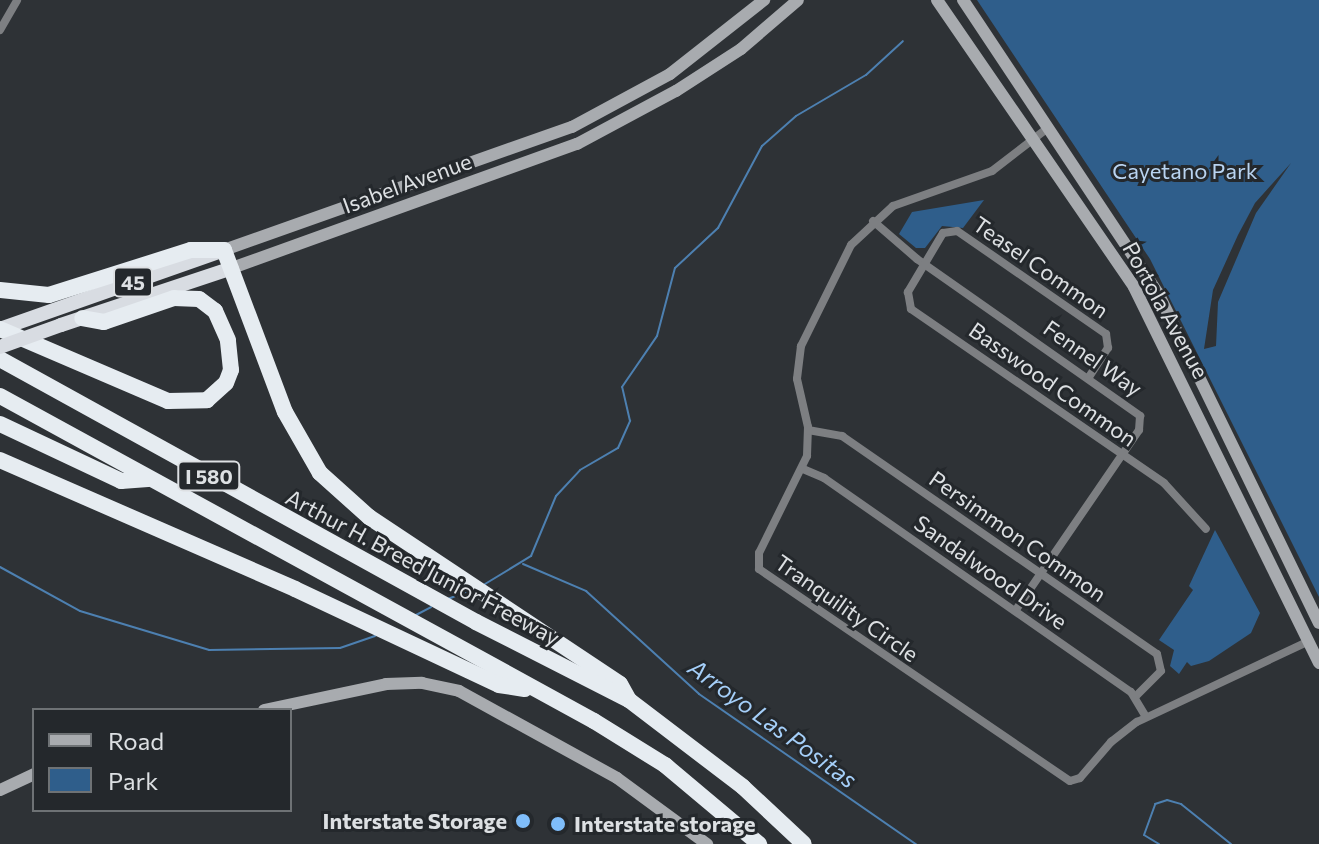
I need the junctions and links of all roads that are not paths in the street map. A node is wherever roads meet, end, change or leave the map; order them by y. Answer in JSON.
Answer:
{"nodes":[{"id":1,"x":17,"y":0,"type":"edge"},
{"id":2,"x":764,"y":0,"type":"edge"},
{"id":3,"x":798,"y":0,"type":"edge"},
{"id":4,"x":937,"y":0,"type":"edge"},
{"id":5,"x":963,"y":0,"type":"edge"},
{"id":6,"x":0,"y":30,"type":"edge"},
{"id":7,"x":1052,"y":131,"type":"junction"},
{"id":8,"x":1035,"y":142,"type":"junction"},
{"id":9,"x":873,"y":221,"type":"junction"},
{"id":10,"x":224,"y":250,"type":"junction"},
{"id":11,"x":922,"y":263,"type":"junction"},
{"id":12,"x":232,"y":268,"type":"junction"},
{"id":13,"x":0,"y":290,"type":"edge"},
{"id":14,"x":82,"y":318,"type":"junction"},
{"id":15,"x":0,"y":329,"type":"edge"},
{"id":16,"x":0,"y":347,"type":"edge"},
{"id":17,"x":0,"y":359,"type":"edge"},
{"id":18,"x":1089,"y":377,"type":"junction"},
{"id":19,"x":0,"y":396,"type":"edge"},
{"id":20,"x":0,"y":424,"type":"edge"},
{"id":21,"x":808,"y":430,"type":"junction"},
{"id":22,"x":1123,"y":454,"type":"junction"},
{"id":23,"x":0,"y":460,"type":"edge"},
{"id":24,"x":803,"y":469,"type":"junction"},
{"id":25,"x":149,"y":479,"type":"junction"},
{"id":26,"x":1206,"y":529,"type":"dead end"},
{"id":27,"x":1040,"y":574,"type":"junction"},
{"id":28,"x":1015,"y":611,"type":"junction"},
{"id":29,"x":1319,"y":623,"type":"edge"},
{"id":30,"x":1309,"y":641,"type":"junction"},
{"id":31,"x":1319,"y":663,"type":"edge"},
{"id":32,"x":535,"y":690,"type":"junction"},
{"id":33,"x":1136,"y":696,"type":"junction"},
{"id":34,"x":629,"y":700,"type":"junction"},
{"id":35,"x":273,"y":708,"type":"edge"},
{"id":36,"x":1146,"y":717,"type":"junction"},
{"id":37,"x":32,"y":775,"type":"edge"},
{"id":38,"x":0,"y":790,"type":"edge"},
{"id":39,"x":698,"y":841,"type":"edge"},
{"id":40,"x":759,"y":844,"type":"edge"},
{"id":41,"x":804,"y":844,"type":"edge"}],
"edges":[{"from":1,"to":6,"type":"street"},
{"from":2,"to":10,"type":"main road","name":"Isabel Avenue"},
{"from":3,"to":12,"type":"main road","name":"Isabel Avenue"},
{"from":4,"to":8,"type":"main road","name":"Portola Avenue"},
{"from":5,"to":7,"type":"main road","name":"Portola Avenue"},
{"from":7,"to":8,"type":"street","name":"Tranquility Circle"},
{"from":7,"to":29,"type":"main road","name":"Portola Avenue"},
{"from":8,"to":9,"type":"street","name":"Tranquility Circle"},
{"from":8,"to":30,"type":"main road","name":"Portola Avenue"},
{"from":9,"to":11,"type":"street","name":"Fennel Way"},
{"from":9,"to":21,"type":"street","name":"Tranquility Circle"},
{"from":10,"to":12,"type":"highway"},
{"from":10,"to":13,"type":"highway"},
{"from":10,"to":15,"type":"highway","name":"Isabel Avenue","number":"45"},
{"from":11,"to":18,"type":"street","name":"Fennel Way"},
{"from":11,"to":18,"type":"street","name":"Teasel Common"},
{"from":11,"to":22,"type":"street","name":"Basswood Common"},
{"from":12,"to":14,"type":"highway","name":"Isabel Avenue","number":"45"},
{"from":12,"to":34,"type":"highway"},
{"from":14,"to":15,"type":"highway"},
{"from":14,"to":16,"type":"highway","name":"Isabel Avenue","bridge":true},
{"from":17,"to":34,"type":"highway","name":"Arthur H. Breed Junior Freeway","number":"I 580"},
{"from":18,"to":22,"type":"street","name":"Fennel Way"},
{"from":19,"to":25,"type":"highway","number":"I 580"},
{"from":20,"to":25,"type":"highway"},
{"from":21,"to":24,"type":"street","name":"Tranquility Circle"},
{"from":21,"to":27,"type":"street","name":"Persimmon Common"},
{"from":22,"to":26,"type":"street","name":"Basswood Common"},
{"from":22,"to":27,"type":"street","name":"Fennel Way"},
{"from":23,"to":32,"type":"highway"},
{"from":24,"to":28,"type":"street","name":"Sandalwood Drive"},
{"from":24,"to":36,"type":"street","name":"Tranquility Circle"},
{"from":25,"to":32,"type":"highway","number":"I 580"},
{"from":27,"to":28,"type":"street","name":"Fennel Way"},
{"from":27,"to":33,"type":"street","name":"Persimmon Common"},
{"from":28,"to":33,"type":"street","name":"Sandalwood Drive"},
{"from":30,"to":31,"type":"main road","name":"Portola Avenue"},
{"from":30,"to":36,"type":"street","name":"Tranquility Circle"},
{"from":32,"to":40,"type":"highway","number":"I 580"},
{"from":33,"to":36,"type":"street","name":"Sandalwood Drive"},
{"from":34,"to":41,"type":"highway","name":"Arthur H. Breed Junior Freeway","number":"I 580"},
{"from":35,"to":39,"type":"main road"},
{"from":37,"to":38,"type":"main road"}]}
